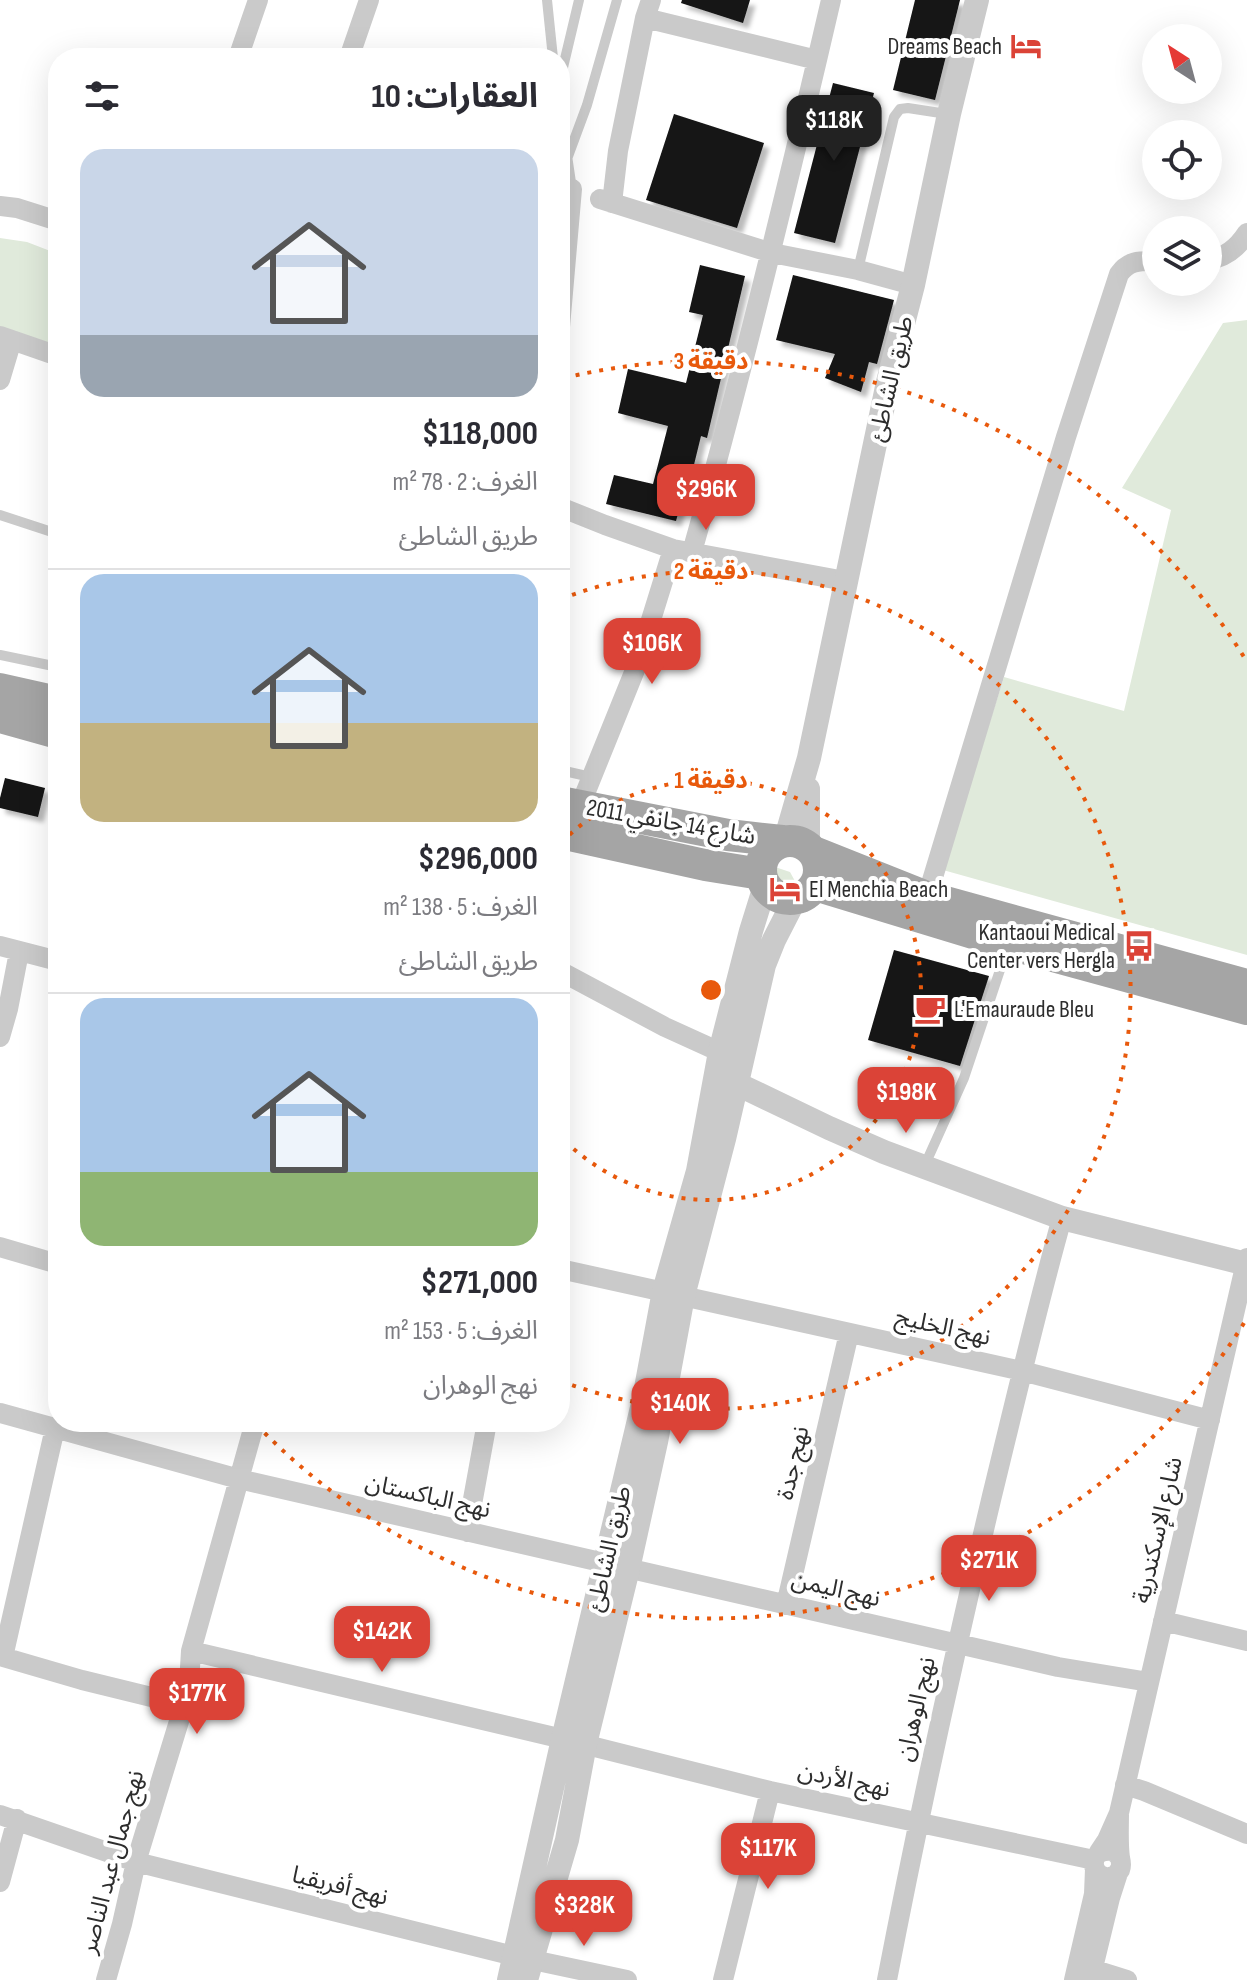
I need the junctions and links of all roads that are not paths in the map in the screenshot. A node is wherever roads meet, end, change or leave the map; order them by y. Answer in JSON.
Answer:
{"nodes":[{"id":1,"x":258,"y":0,"type":"edge"},
{"id":2,"x":369,"y":0,"type":"edge"},
{"id":3,"x":547,"y":0,"type":"edge"},
{"id":4,"x":579,"y":0,"type":"edge"},
{"id":5,"x":617,"y":0,"type":"edge"},
{"id":6,"x":831,"y":0,"type":"edge"},
{"id":7,"x":977,"y":0,"type":"edge"},
{"id":8,"x":648,"y":9,"type":"edge"},
{"id":9,"x":241,"y":48,"type":"edge"},
{"id":10,"x":352,"y":48,"type":"edge"},
{"id":11,"x":552,"y":48,"type":"edge"},
{"id":12,"x":568,"y":48,"type":"edge"},
{"id":13,"x":817,"y":60,"type":"junction"},
{"id":14,"x":949,"y":114,"type":"junction"},
{"id":15,"x":570,"y":151,"type":"edge"},
{"id":16,"x":570,"y":177,"type":"edge"},
{"id":17,"x":572,"y":189,"type":"joint"},
{"id":18,"x":0,"y":206,"type":"edge"},
{"id":19,"x":570,"y":212,"type":"edge"},
{"id":20,"x":48,"y":218,"type":"edge"},
{"id":21,"x":1247,"y":233,"type":"edge"},
{"id":22,"x":772,"y":253,"type":"junction"},
{"id":23,"x":1222,"y":255,"type":"edge"},
{"id":24,"x":1142,"y":262,"type":"edge"},
{"id":25,"x":858,"y":270,"type":"junction"},
{"id":26,"x":913,"y":285,"type":"junction"},
{"id":27,"x":6,"y":338,"type":"edge"},
{"id":28,"x":48,"y":353,"type":"edge"},
{"id":29,"x":0,"y":380,"type":"edge"},
{"id":30,"x":570,"y":511,"type":"edge"},
{"id":31,"x":0,"y":515,"type":"edge"},
{"id":32,"x":48,"y":531,"type":"edge"},
{"id":33,"x":682,"y":550,"type":"junction"},
{"id":34,"x":845,"y":581,"type":"junction"},
{"id":35,"x":0,"y":655,"type":"edge"},
{"id":36,"x":48,"y":665,"type":"edge"},
{"id":37,"x":0,"y":689,"type":"edge"},
{"id":38,"x":48,"y":700,"type":"edge"},
{"id":39,"x":0,"y":717,"type":"edge"},
{"id":40,"x":48,"y":730,"type":"edge"},
{"id":41,"x":577,"y":795,"type":"edge"},
{"id":42,"x":570,"y":835,"type":"edge"},
{"id":43,"x":797,"y":845,"type":"junction"},
{"id":44,"x":763,"y":880,"type":"junction"},
{"id":45,"x":805,"y":892,"type":"junction"},
{"id":46,"x":927,"y":897,"type":"junction"},
{"id":47,"x":1009,"y":944,"type":"junction"},
{"id":48,"x":10,"y":949,"type":"edge"},
{"id":49,"x":48,"y":958,"type":"edge"},
{"id":50,"x":570,"y":976,"type":"edge"},
{"id":51,"x":1247,"y":985,"type":"edge"},
{"id":52,"x":1247,"y":1009,"type":"edge"},
{"id":53,"x":0,"y":1037,"type":"edge"},
{"id":54,"x":720,"y":1052,"type":"junction"},
{"id":55,"x":735,"y":1083,"type":"junction"},
{"id":56,"x":924,"y":1168,"type":"junction"},
{"id":57,"x":1062,"y":1218,"type":"junction"},
{"id":58,"x":0,"y":1247,"type":"edge"},
{"id":59,"x":48,"y":1261,"type":"edge"},
{"id":60,"x":1247,"y":1262,"type":"edge"},
{"id":61,"x":570,"y":1271,"type":"edge"},
{"id":62,"x":674,"y":1294,"type":"junction"},
{"id":63,"x":849,"y":1333,"type":"junction"},
{"id":64,"x":1022,"y":1371,"type":"junction"},
{"id":65,"x":0,"y":1413,"type":"edge"},
{"id":66,"x":1210,"y":1420,"type":"junction"},
{"id":67,"x":48,"y":1426,"type":"edge"},
{"id":68,"x":54,"y":1432,"type":"edge"},
{"id":69,"x":69,"y":1432,"type":"edge"},
{"id":70,"x":252,"y":1432,"type":"edge"},
{"id":71,"x":485,"y":1432,"type":"edge"},
{"id":72,"x":239,"y":1479,"type":"junction"},
{"id":73,"x":467,"y":1532,"type":"junction"},
{"id":74,"x":617,"y":1566,"type":"junction"},
{"id":75,"x":786,"y":1605,"type":"junction"},
{"id":76,"x":1163,"y":1621,"type":"junction"},
{"id":77,"x":1247,"y":1641,"type":"edge"},
{"id":78,"x":957,"y":1643,"type":"junction"},
{"id":79,"x":191,"y":1651,"type":"junction"},
{"id":80,"x":2,"y":1664,"type":"edge"},
{"id":81,"x":1149,"y":1682,"type":"junction"},
{"id":82,"x":184,"y":1705,"type":"junction"},
{"id":83,"x":574,"y":1742,"type":"junction"},
{"id":84,"x":1125,"y":1785,"type":"junction"},
{"id":85,"x":770,"y":1791,"type":"junction"},
{"id":86,"x":1119,"y":1813,"type":"junction"},
{"id":87,"x":8,"y":1817,"type":"edge"},
{"id":88,"x":917,"y":1822,"type":"junction"},
{"id":89,"x":1247,"y":1834,"type":"edge"},
{"id":90,"x":1096,"y":1860,"type":"junction"},
{"id":91,"x":136,"y":1862,"type":"junction"},
{"id":92,"x":1120,"y":1864,"type":"junction"},
{"id":93,"x":0,"y":1882,"type":"edge"},
{"id":94,"x":524,"y":1965,"type":"edge"},
{"id":95,"x":1091,"y":1975,"type":"edge"},
{"id":96,"x":106,"y":1980,"type":"edge"},
{"id":97,"x":509,"y":1980,"type":"edge"},
{"id":98,"x":627,"y":1980,"type":"edge"},
{"id":99,"x":723,"y":1980,"type":"edge"},
{"id":100,"x":887,"y":1980,"type":"edge"},
{"id":101,"x":1074,"y":1980,"type":"edge"},
{"id":102,"x":1127,"y":1980,"type":"edge"}],
"edges":[{"from":1,"to":9,"type":"street"},
{"from":2,"to":10,"type":"street"},
{"from":3,"to":11,"type":"lane"},
{"from":4,"to":12,"type":"lane"},
{"from":5,"to":15,"type":"lane"},
{"from":6,"to":13,"type":"street"},
{"from":7,"to":14,"type":"street","name":"طريق الشاطئ"},
{"from":8,"to":13,"type":"street"},
{"from":8,"to":22,"type":"street"},
{"from":13,"to":22,"type":"street"},
{"from":14,"to":25,"type":"lane"},
{"from":14,"to":26,"type":"street","name":"طريق الشاطئ"},
{"from":16,"to":17,"type":"lane"},
{"from":17,"to":19,"type":"street"},
{"from":18,"to":20,"type":"street"},
{"from":21,"to":23,"type":"street"},
{"from":22,"to":25,"type":"street"},
{"from":22,"to":33,"type":"street"},
{"from":24,"to":46,"type":"street"},
{"from":25,"to":26,"type":"street"},
{"from":26,"to":34,"type":"street","name":"طريق الشاطئ"},
{"from":27,"to":28,"type":"street"},
{"from":27,"to":29,"type":"street"},
{"from":30,"to":33,"type":"street"},
{"from":31,"to":32,"type":"lane"},
{"from":33,"to":34,"type":"street"},
{"from":33,"to":41,"type":"street"},
{"from":34,"to":43,"type":"street","name":"طريق الشاطئ"},
{"from":35,"to":36,"type":"lane"},
{"from":37,"to":38,"type":"main road"},
{"from":39,"to":40,"type":"main road"},
{"from":41,"to":43,"type":"main road","name":"شارع 14 جانفي 2011"},
{"from":42,"to":44,"type":"main road","name":"شارع 14 جانفي 2011"},
{"from":43,"to":44,"type":"main road"},
{"from":43,"to":45,"type":"main road"},
{"from":43,"to":46,"type":"main road","name":"شارع 14 جانفي 2011"},
{"from":44,"to":45,"type":"main road"},
{"from":44,"to":54,"type":"street","name":"طريق الشاطئ"},
{"from":45,"to":47,"type":"main road"},
{"from":45,"to":55,"type":"street","name":"طريق الشاطئ"},
{"from":46,"to":51,"type":"main road","name":"شارع 14 جانفي 2011"},
{"from":47,"to":52,"type":"main road"},
{"from":47,"to":56,"type":"lane"},
{"from":48,"to":49,"type":"street"},
{"from":48,"to":53,"type":"street"},
{"from":50,"to":54,"type":"street"},
{"from":54,"to":62,"type":"street","name":"طريق الشاطئ"},
{"from":55,"to":56,"type":"street"},
{"from":55,"to":62,"type":"street","name":"طريق الشاطئ"},
{"from":56,"to":57,"type":"street"},
{"from":57,"to":60,"type":"street"},
{"from":57,"to":64,"type":"street","name":"نهج الوهران"},
{"from":58,"to":59,"type":"street"},
{"from":60,"to":66,"type":"street","name":"شارع الإسكندرية"},
{"from":61,"to":62,"type":"street","name":"نهج الخليج"},
{"from":62,"to":63,"type":"street","name":"نهج الخليج"},
{"from":62,"to":74,"type":"street","name":"طريق الشاطئ"},
{"from":63,"to":64,"type":"street","name":"نهج الخليج"},
{"from":63,"to":75,"type":"street","name":"نهج جدة"},
{"from":64,"to":66,"type":"street","name":"نهج الخليج"},
{"from":64,"to":78,"type":"street","name":"نهج الوهران"},
{"from":65,"to":67,"type":"street","name":"نهج الباكستان"},
{"from":66,"to":76,"type":"street","name":"شارع الإسكندرية"},
{"from":68,"to":80,"type":"street"},
{"from":69,"to":72,"type":"street","name":"نهج الباكستان"},
{"from":70,"to":72,"type":"street","name":"نهج جمال عبد الناصر"},
{"from":71,"to":73,"type":"street"},
{"from":72,"to":73,"type":"street","name":"نهج الباكستان"},
{"from":72,"to":79,"type":"street","name":"نهج جمال عبد الناصر"},
{"from":73,"to":74,"type":"street","name":"نهج الباكستان"},
{"from":74,"to":75,"type":"street","name":"نهج اليمن"},
{"from":74,"to":83,"type":"street","name":"طريق الشاطئ"},
{"from":75,"to":78,"type":"street","name":"نهج اليمن"},
{"from":76,"to":77,"type":"street"},
{"from":76,"to":81,"type":"street","name":"شارع الإسكندرية"},
{"from":78,"to":81,"type":"street","name":"نهج اليمن"},
{"from":78,"to":88,"type":"street","name":"نهج الوهران"},
{"from":79,"to":82,"type":"street","name":"نهج جمال عبد الناصر"},
{"from":79,"to":83,"type":"street","name":"نهج الأردن"},
{"from":80,"to":82,"type":"street"},
{"from":81,"to":84,"type":"street","name":"شارع الإسكندرية"},
{"from":82,"to":91,"type":"street","name":"نهج جمال عبد الناصر"},
{"from":83,"to":85,"type":"street","name":"نهج الأردن"},
{"from":83,"to":94,"type":"street","name":"طريق الشاطئ"},
{"from":84,"to":86,"type":"street","name":"شارع الإسكندرية"},
{"from":84,"to":89,"type":"street"},
{"from":85,"to":88,"type":"street","name":"نهج الأردن"},
{"from":85,"to":99,"type":"street"},
{"from":86,"to":90,"type":"street"},
{"from":86,"to":92,"type":"street"},
{"from":87,"to":91,"type":"street","name":"نهج أفريقيا"},
{"from":87,"to":93,"type":"street"},
{"from":88,"to":90,"type":"street","name":"نهج الأردن"},
{"from":88,"to":100,"type":"street","name":"نهج الوهران"},
{"from":90,"to":92,"type":"street","name":"نهج الأردن"},
{"from":90,"to":101,"type":"street"},
{"from":91,"to":94,"type":"street","name":"نهج أفريقيا"},
{"from":91,"to":96,"type":"street","name":"نهج جمال عبد الناصر"},
{"from":92,"to":95,"type":"street"},
{"from":94,"to":97,"type":"street","name":"طريق الشاطئ"},
{"from":94,"to":98,"type":"street","name":"نهج أفريقيا"},
{"from":95,"to":102,"type":"street"}]}
